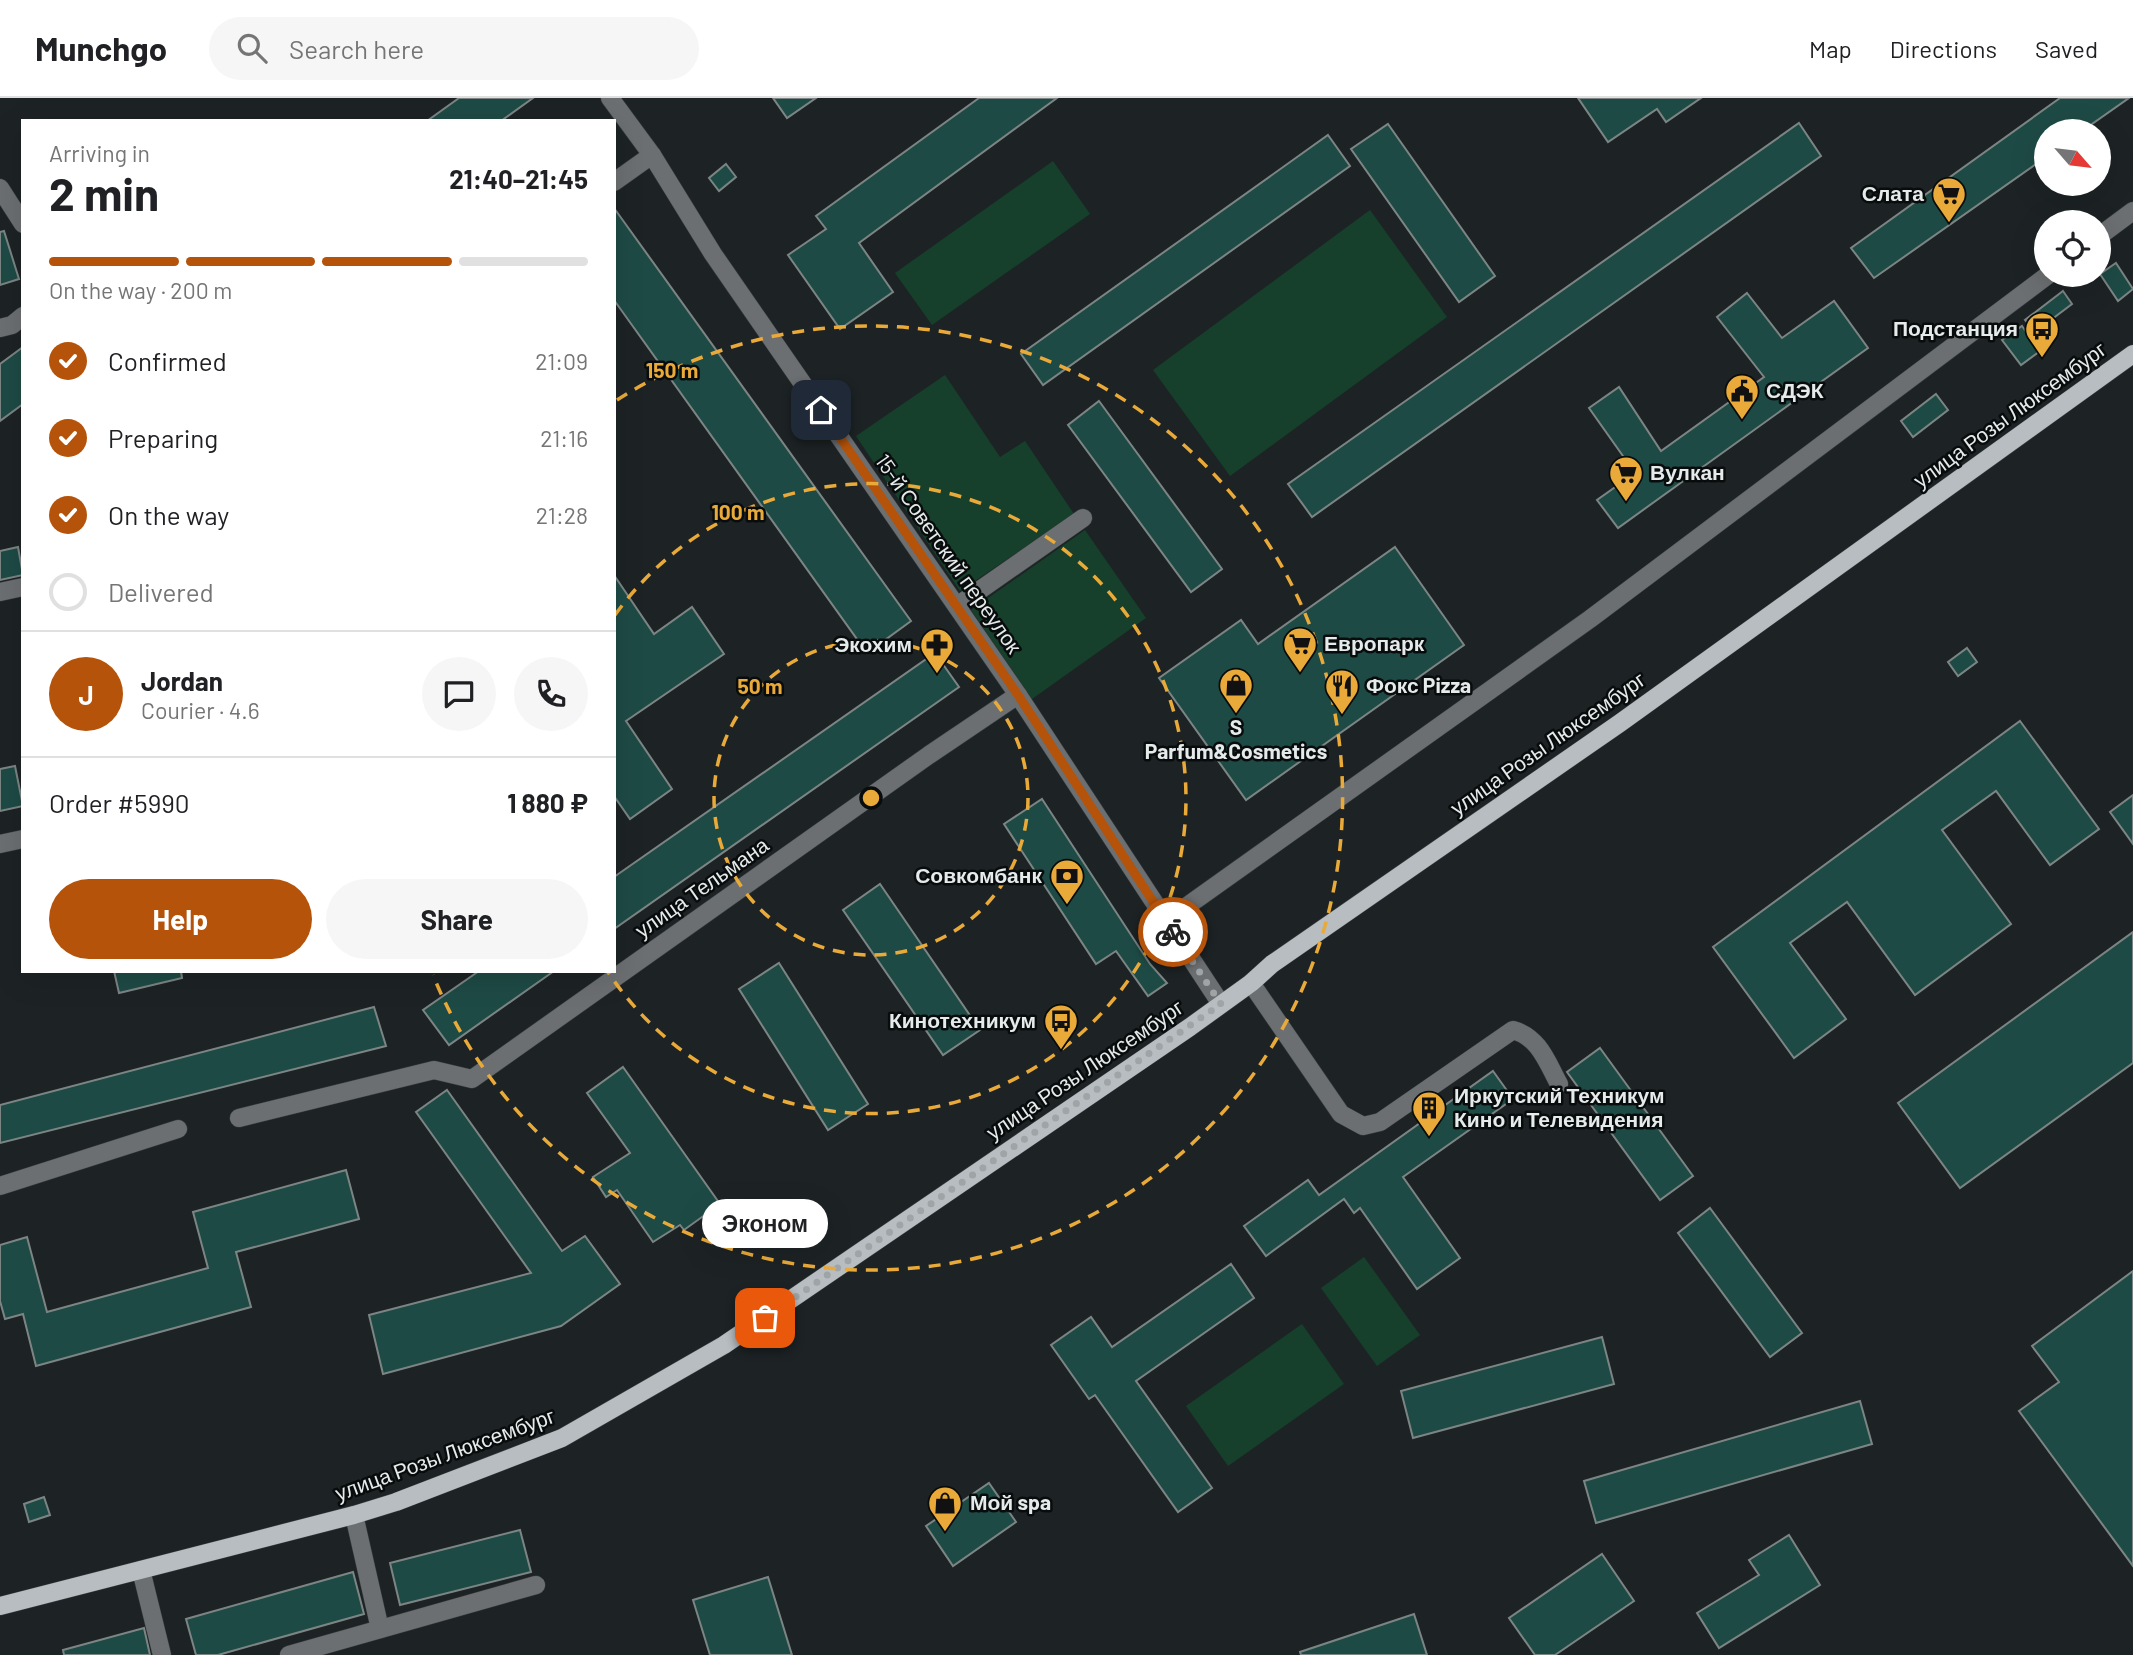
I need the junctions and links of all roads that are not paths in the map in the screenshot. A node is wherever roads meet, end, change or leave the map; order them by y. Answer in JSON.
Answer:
{"nodes":[{"id":1,"x":610,"y":98,"type":"edge"},
{"id":2,"x":652,"y":155,"type":"junction"},
{"id":3,"x":616,"y":181,"type":"edge"},
{"id":4,"x":0,"y":188,"type":"edge"},
{"id":5,"x":2133,"y":211,"type":"edge"},
{"id":6,"x":21,"y":221,"type":"edge"},
{"id":7,"x":2111,"y":227,"type":"edge"},
{"id":8,"x":2034,"y":286,"type":"edge"},
{"id":9,"x":21,"y":318,"type":"edge"},
{"id":10,"x":0,"y":328,"type":"edge"},
{"id":11,"x":2133,"y":354,"type":"edge"},
{"id":12,"x":1083,"y":518,"type":"dead end"},
{"id":13,"x":21,"y":588,"type":"edge"},
{"id":14,"x":0,"y":593,"type":"edge"},
{"id":15,"x":957,"y":606,"type":"junction"},
{"id":16,"x":1018,"y":695,"type":"junction"},
{"id":17,"x":21,"y":839,"type":"edge"},
{"id":18,"x":0,"y":844,"type":"edge"},
{"id":19,"x":1166,"y":921,"type":"junction"},
{"id":20,"x":1251,"y":983,"type":"junction"},
{"id":21,"x":1221,"y":1004,"type":"junction"},
{"id":22,"x":1559,"y":1084,"type":"dead end"},
{"id":23,"x":239,"y":1118,"type":"dead end"},
{"id":24,"x":178,"y":1129,"type":"dead end"},
{"id":25,"x":0,"y":1186,"type":"edge"},
{"id":26,"x":354,"y":1515,"type":"junction"},
{"id":27,"x":141,"y":1570,"type":"junction"},
{"id":28,"x":536,"y":1586,"type":"dead end"},
{"id":29,"x":0,"y":1606,"type":"edge"},
{"id":30,"x":380,"y":1629,"type":"junction"},
{"id":31,"x":162,"y":1655,"type":"edge"},
{"id":32,"x":289,"y":1655,"type":"edge"}],
"edges":[{"from":1,"to":2,"type":"street","name":"15-й Советский переулок"},
{"from":2,"to":3,"type":"street"},
{"from":2,"to":15,"type":"street","name":"15-й Советский переулок"},
{"from":4,"to":6,"type":"street"},
{"from":5,"to":7,"type":"street"},
{"from":8,"to":19,"type":"street"},
{"from":9,"to":10,"type":"street"},
{"from":11,"to":20,"type":"main road","name":"улица Розы Люксембург"},
{"from":12,"to":15,"type":"street"},
{"from":13,"to":14,"type":"street"},
{"from":15,"to":16,"type":"street","name":"15-й Советский переулок"},
{"from":16,"to":19,"type":"street","name":"15-й Советский переулок"},
{"from":16,"to":23,"type":"street","name":"улица Тельмана"},
{"from":17,"to":18,"type":"street"},
{"from":19,"to":21,"type":"street","name":"15-й Советский переулок"},
{"from":20,"to":21,"type":"main road","name":"улица Розы Люксембург"},
{"from":20,"to":22,"type":"street"},
{"from":21,"to":26,"type":"main road","name":"улица Розы Люксембург"},
{"from":24,"to":25,"type":"street"},
{"from":26,"to":27,"type":"main road","name":"улица Розы Люксембург"},
{"from":26,"to":30,"type":"street"},
{"from":27,"to":29,"type":"main road","name":"улица Розы Люксембург"},
{"from":27,"to":31,"type":"street"},
{"from":28,"to":30,"type":"street"},
{"from":30,"to":32,"type":"street"}]}
